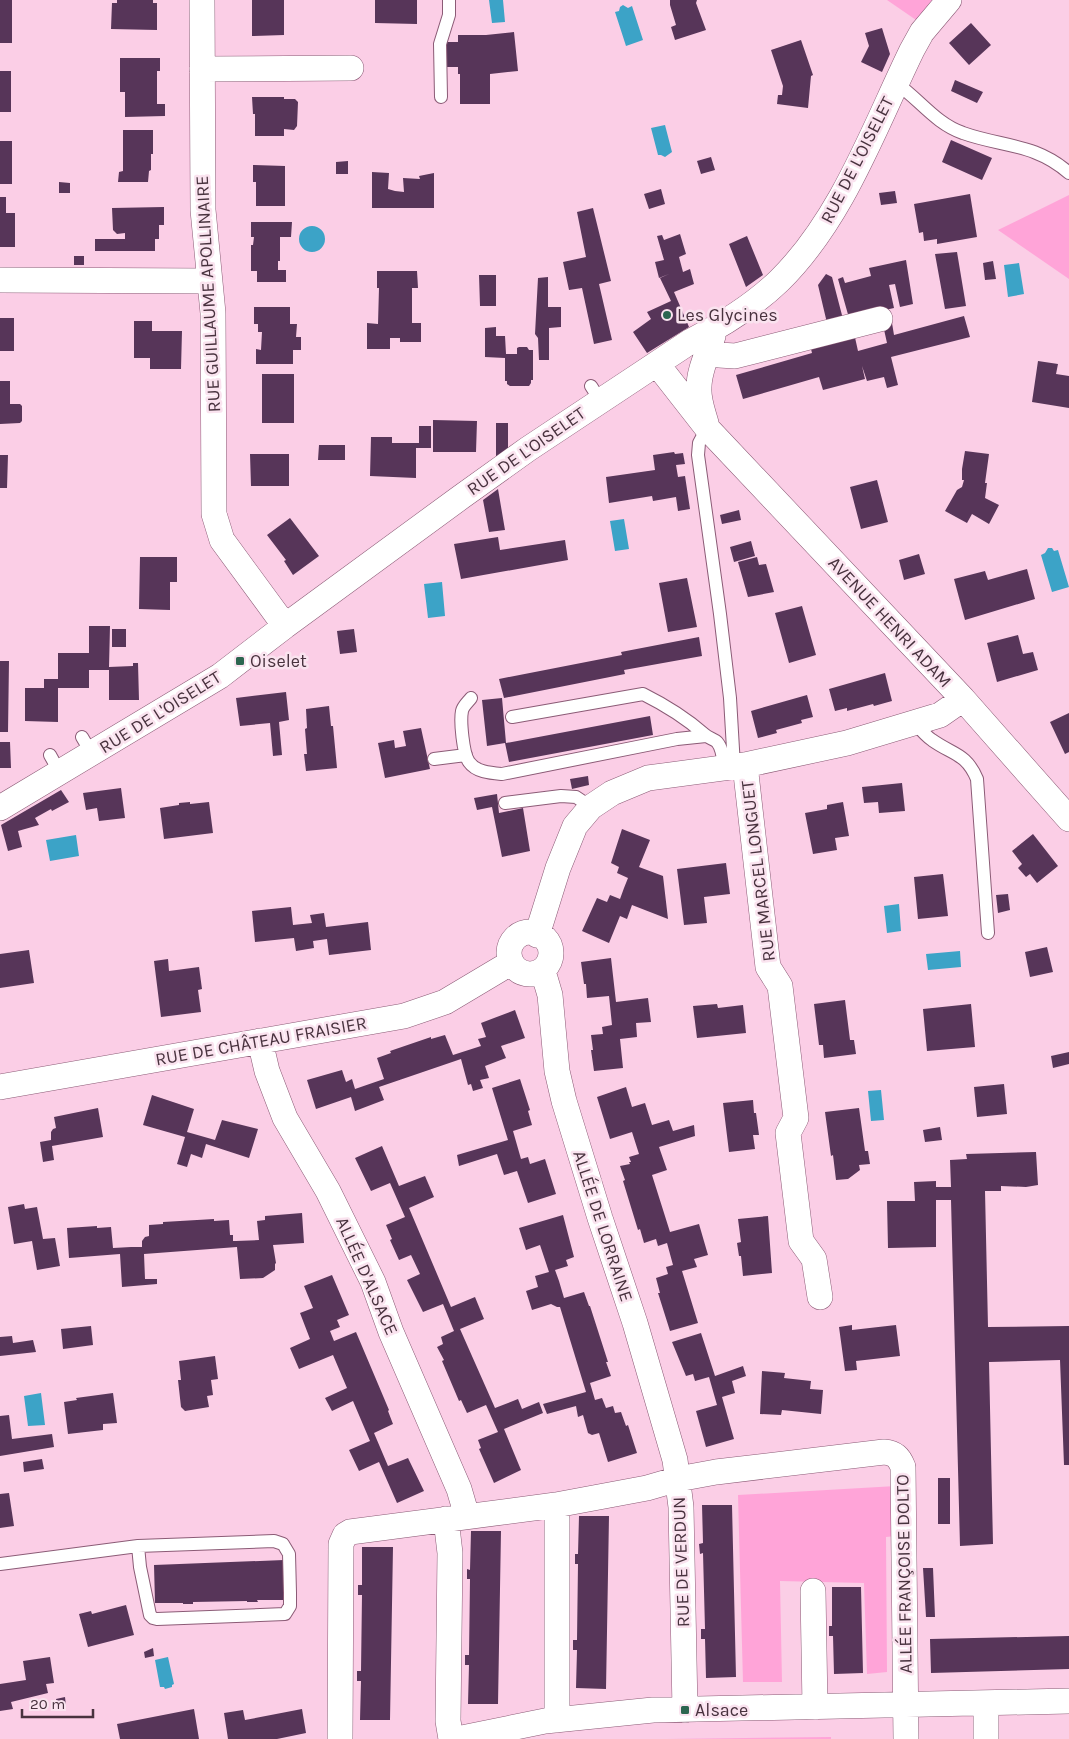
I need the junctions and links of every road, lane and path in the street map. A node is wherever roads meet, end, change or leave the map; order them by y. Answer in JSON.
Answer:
{"nodes":[{"id":1,"x":202,"y":0,"type":"edge"},
{"id":2,"x":449,"y":0,"type":"edge"},
{"id":3,"x":949,"y":0,"type":"edge"},
{"id":4,"x":202,"y":69,"type":"junction"},
{"id":5,"x":356,"y":69,"type":"dead end"},
{"id":6,"x":896,"y":83,"type":"junction"},
{"id":7,"x":441,"y":97,"type":"dead end"},
{"id":8,"x":1069,"y":173,"type":"edge"},
{"id":9,"x":0,"y":280,"type":"edge"},
{"id":10,"x":209,"y":281,"type":"junction"},
{"id":11,"x":880,"y":319,"type":"dead end"},
{"id":12,"x":716,"y":328,"type":"junction"},
{"id":13,"x":707,"y":353,"type":"junction"},
{"id":14,"x":657,"y":364,"type":"junction"},
{"id":15,"x":707,"y":428,"type":"junction"},
{"id":16,"x":285,"y":626,"type":"junction"},
{"id":17,"x":471,"y":698,"type":"dead end"},
{"id":18,"x":963,"y":699,"type":"junction"},
{"id":19,"x":512,"y":717,"type":"dead end"},
{"id":20,"x":915,"y":723,"type":"junction"},
{"id":21,"x":706,"y":736,"type":"junction"},
{"id":22,"x":466,"y":755,"type":"junction"},
{"id":23,"x":434,"y":759,"type":"dead end"},
{"id":24,"x":734,"y":766,"type":"junction"},
{"id":25,"x":505,"y":803,"type":"dead end"},
{"id":26,"x":591,"y":807,"type":"junction"},
{"id":27,"x":0,"y":808,"type":"edge"},
{"id":28,"x":1069,"y":819,"type":"edge"},
{"id":29,"x":988,"y":933,"type":"dead end"},
{"id":30,"x":537,"y":935,"type":"junction"},
{"id":31,"x":512,"y":964,"type":"junction"},
{"id":32,"x":540,"y":972,"type":"junction"},
{"id":33,"x":260,"y":1041,"type":"junction"},
{"id":34,"x":0,"y":1087,"type":"edge"},
{"id":35,"x":820,"y":1297,"type":"dead end"},
{"id":36,"x":678,"y":1479,"type":"junction"},
{"id":37,"x":556,"y":1505,"type":"junction"},
{"id":38,"x":456,"y":1518,"type":"junction"},
{"id":39,"x":138,"y":1546,"type":"junction"},
{"id":40,"x":0,"y":1564,"type":"edge"},
{"id":41,"x":813,"y":1591,"type":"dead end"},
{"id":42,"x":1069,"y":1701,"type":"edge"},
{"id":43,"x":986,"y":1703,"type":"junction"},
{"id":44,"x":905,"y":1705,"type":"junction"},
{"id":45,"x":815,"y":1707,"type":"junction"},
{"id":46,"x":685,"y":1710,"type":"junction"},
{"id":47,"x":557,"y":1720,"type":"junction"},
{"id":48,"x":340,"y":1739,"type":"edge"},
{"id":49,"x":451,"y":1739,"type":"edge"},
{"id":50,"x":456,"y":1739,"type":"edge"},
{"id":51,"x":906,"y":1739,"type":"edge"},
{"id":52,"x":986,"y":1739,"type":"edge"}],
"edges":[{"from":1,"to":4,"type":"street","name":"RUE GUILLAUME APOLLINAIRE"},
{"from":2,"to":7,"type":"lane"},
{"from":3,"to":6,"type":"street","name":"RUE DE L'OISELET"},
{"from":4,"to":5,"type":"street"},
{"from":4,"to":10,"type":"street","name":"RUE GUILLAUME APOLLINAIRE"},
{"from":6,"to":8,"type":"lane"},
{"from":6,"to":12,"type":"street","name":"RUE DE L'OISELET"},
{"from":9,"to":10,"type":"street"},
{"from":10,"to":16,"type":"street","name":"RUE GUILLAUME APOLLINAIRE"},
{"from":11,"to":13,"type":"street"},
{"from":12,"to":13,"type":"street","name":"AVENUE HENRI ADAM"},
{"from":12,"to":14,"type":"street","name":"RUE DE L'OISELET"},
{"from":13,"to":15,"type":"street","name":"AVENUE HENRI ADAM"},
{"from":14,"to":15,"type":"street","name":"AVENUE HENRI ADAM"},
{"from":14,"to":16,"type":"street","name":"RUE DE L'OISELET"},
{"from":15,"to":18,"type":"street","name":"AVENUE HENRI ADAM"},
{"from":15,"to":24,"type":"lane"},
{"from":16,"to":27,"type":"street","name":"RUE DE L'OISELET"},
{"from":17,"to":22,"type":"lane"},
{"from":18,"to":20,"type":"street"},
{"from":18,"to":28,"type":"street","name":"AVENUE HENRI ADAM"},
{"from":19,"to":21,"type":"lane"},
{"from":20,"to":24,"type":"street"},
{"from":20,"to":29,"type":"lane"},
{"from":21,"to":22,"type":"lane"},
{"from":21,"to":24,"type":"lane"},
{"from":22,"to":23,"type":"lane"},
{"from":24,"to":26,"type":"street"},
{"from":24,"to":35,"type":"street","name":"RUE MARCEL LONGUET"},
{"from":25,"to":26,"type":"lane"},
{"from":26,"to":30,"type":"street"},
{"from":30,"to":31,"type":"street"},
{"from":30,"to":32,"type":"street"},
{"from":31,"to":32,"type":"street"},
{"from":31,"to":33,"type":"street","name":"RUE DE CHÂTEAU FRAISIER"},
{"from":32,"to":36,"type":"street","name":"ALLÉE DE LORRAINE"},
{"from":33,"to":34,"type":"street","name":"RUE DE CHÂTEAU FRAISIER"},
{"from":33,"to":38,"type":"street","name":"ALLÉE D'ALSACE"},
{"from":36,"to":37,"type":"street","name":"RUE DE VERDUN"},
{"from":36,"to":44,"type":"street","name":"ALLÉE FRANÇOISE DOLTO"},
{"from":36,"to":46,"type":"street","name":"RUE DE VERDUN"},
{"from":37,"to":38,"type":"street","name":"RUE DE VERDUN"},
{"from":37,"to":47,"type":"street"},
{"from":38,"to":48,"type":"street","name":"RUE DE VERDUN"},
{"from":38,"to":49,"type":"street"},
{"from":39,"to":39,"type":"lane"},
{"from":39,"to":40,"type":"lane"},
{"from":41,"to":45,"type":"street"},
{"from":42,"to":43,"type":"street"},
{"from":43,"to":44,"type":"street"},
{"from":43,"to":52,"type":"street"},
{"from":44,"to":45,"type":"street"},
{"from":44,"to":51,"type":"street"},
{"from":45,"to":46,"type":"street"},
{"from":46,"to":47,"type":"street"},
{"from":47,"to":50,"type":"street"}]}
